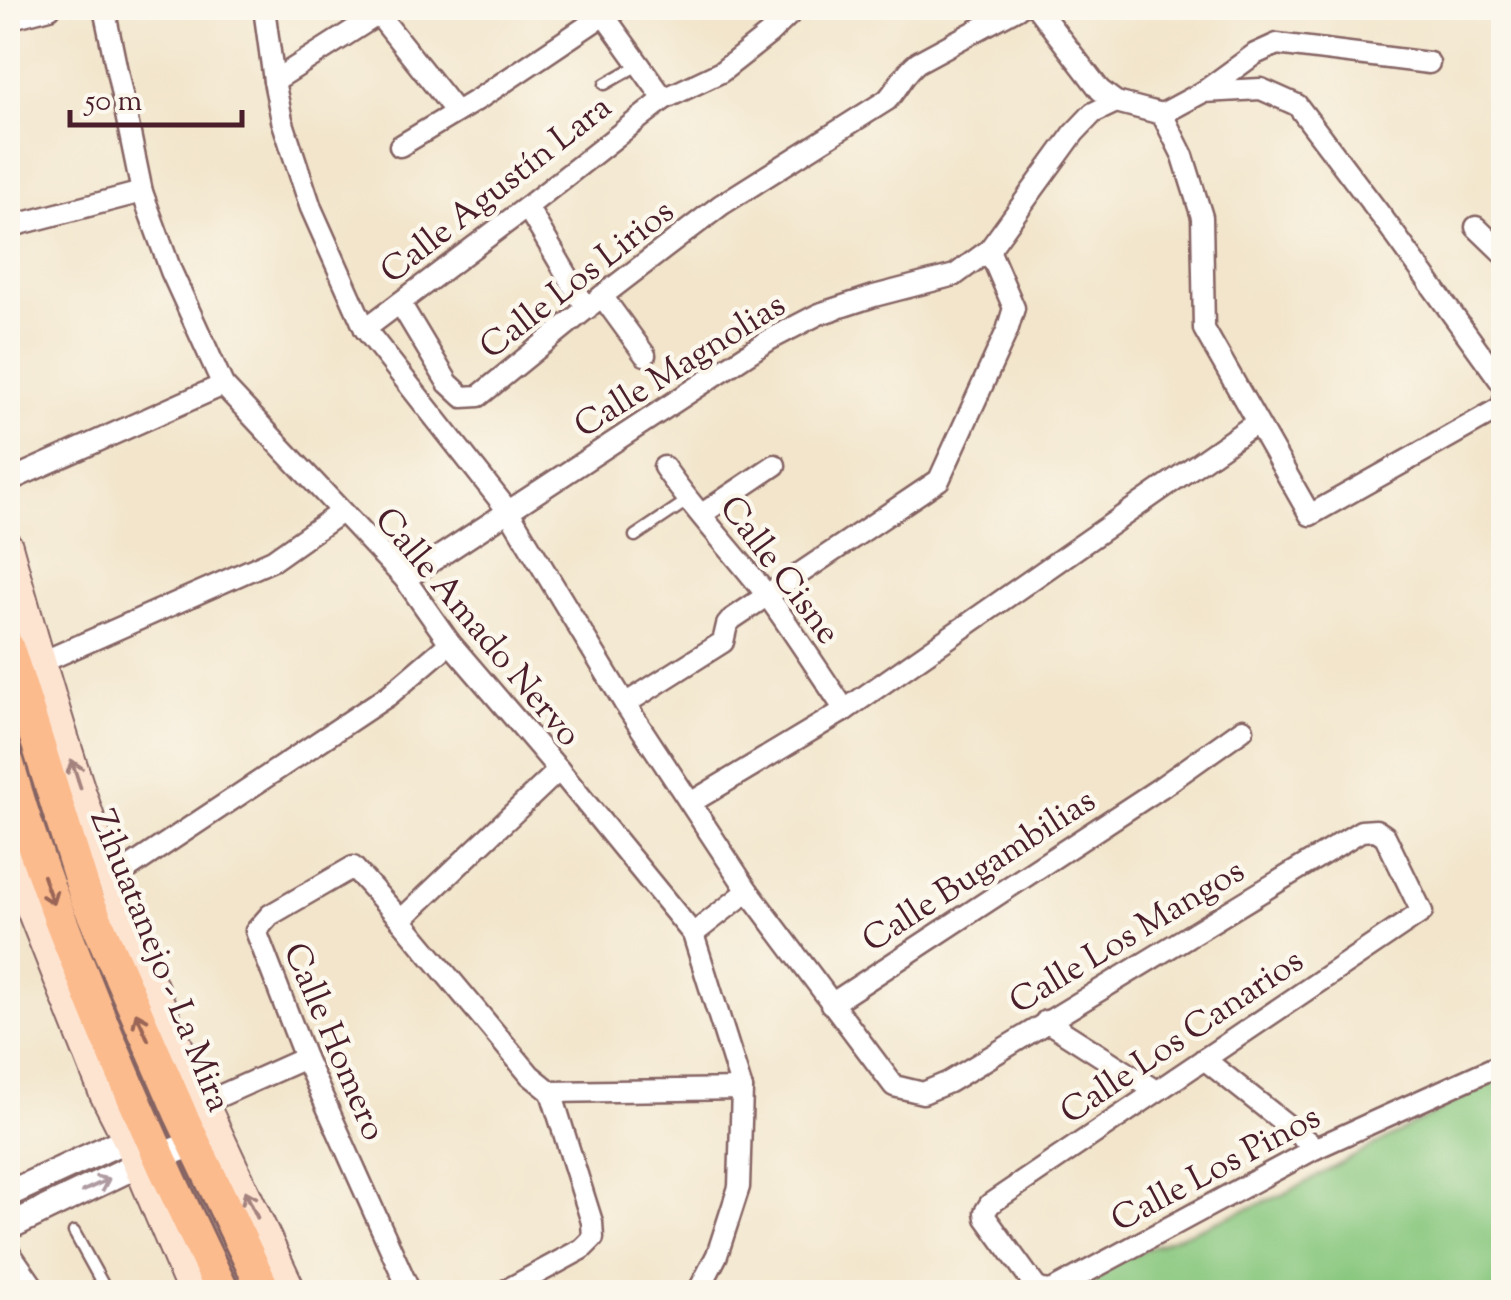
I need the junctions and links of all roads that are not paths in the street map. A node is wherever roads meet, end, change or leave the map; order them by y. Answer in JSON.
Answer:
{"nodes":[{"id":1,"x":50,"y":8,"type":"edge"},
{"id":2,"x":104,"y":8,"type":"edge"},
{"id":3,"x":264,"y":8,"type":"edge"},
{"id":4,"x":796,"y":8,"type":"edge"},
{"id":5,"x":1018,"y":8,"type":"edge"},
{"id":6,"x":1037,"y":8,"type":"edge"},
{"id":7,"x":383,"y":11,"type":"edge"},
{"id":8,"x":608,"y":11,"type":"edge"},
{"id":9,"x":8,"y":19,"type":"edge"},
{"id":10,"x":640,"y":63,"type":"junction"},
{"id":11,"x":1430,"y":63,"type":"dead end"},
{"id":12,"x":274,"y":81,"type":"junction"},
{"id":13,"x":605,"y":84,"type":"dead end"},
{"id":14,"x":1204,"y":92,"type":"junction"},
{"id":15,"x":664,"y":99,"type":"junction"},
{"id":16,"x":1116,"y":102,"type":"junction"},
{"id":17,"x":456,"y":112,"type":"junction"},
{"id":18,"x":1162,"y":114,"type":"junction"},
{"id":19,"x":400,"y":146,"type":"dead end"},
{"id":20,"x":142,"y":192,"type":"junction"},
{"id":21,"x":527,"y":207,"type":"junction"},
{"id":22,"x":8,"y":226,"type":"edge"},
{"id":23,"x":1476,"y":227,"type":"dead end"},
{"id":24,"x":988,"y":250,"type":"junction"},
{"id":25,"x":1504,"y":254,"type":"edge"},
{"id":26,"x":594,"y":302,"type":"junction"},
{"id":27,"x":400,"y":303,"type":"junction"},
{"id":28,"x":365,"y":329,"type":"junction"},
{"id":29,"x":644,"y":355,"type":"dead end"},
{"id":30,"x":223,"y":385,"type":"junction"},
{"id":31,"x":1504,"y":386,"type":"edge"},
{"id":32,"x":1504,"y":399,"type":"edge"},
{"id":33,"x":1256,"y":423,"type":"junction"},
{"id":34,"x":775,"y":465,"type":"dead end"},
{"id":35,"x":664,"y":467,"type":"dead end"},
{"id":36,"x":8,"y":481,"type":"edge"},
{"id":37,"x":694,"y":507,"type":"junction"},
{"id":38,"x":341,"y":512,"type":"junction"},
{"id":39,"x":509,"y":512,"type":"junction"},
{"id":40,"x":634,"y":536,"type":"dead end"},
{"id":41,"x":8,"y":546,"type":"edge"},
{"id":42,"x":405,"y":579,"type":"junction"},
{"id":43,"x":767,"y":596,"type":"junction"},
{"id":44,"x":450,"y":643,"type":"junction"},
{"id":45,"x":8,"y":648,"type":"edge"},
{"id":46,"x":40,"y":663,"type":"junction"},
{"id":47,"x":625,"y":704,"type":"junction"},
{"id":48,"x":845,"y":710,"type":"junction"},
{"id":49,"x":1243,"y":730,"type":"dead end"},
{"id":50,"x":8,"y":764,"type":"edge"},
{"id":51,"x":559,"y":770,"type":"junction"},
{"id":52,"x":692,"y":802,"type":"junction"},
{"id":53,"x":1361,"y":830,"type":"joint"},
{"id":54,"x":8,"y":852,"type":"edge"},
{"id":55,"x":112,"y":880,"type":"junction"},
{"id":56,"x":748,"y":890,"type":"junction"},
{"id":57,"x":401,"y":920,"type":"junction"},
{"id":58,"x":692,"y":934,"type":"junction"},
{"id":59,"x":831,"y":1004,"type":"junction"},
{"id":60,"x":1046,"y":1021,"type":"junction"},
{"id":61,"x":304,"y":1058,"type":"junction"},
{"id":62,"x":1204,"y":1059,"type":"junction"},
{"id":63,"x":1504,"y":1062,"type":"edge"},
{"id":64,"x":742,"y":1089,"type":"junction"},
{"id":65,"x":1156,"y":1090,"type":"junction"},
{"id":66,"x":552,"y":1092,"type":"junction"},
{"id":67,"x":199,"y":1124,"type":"junction"},
{"id":68,"x":143,"y":1148,"type":"junction"},
{"id":69,"x":1316,"y":1148,"type":"junction"},
{"id":70,"x":8,"y":1194,"type":"edge"},
{"id":71,"x":986,"y":1218,"type":"joint"},
{"id":72,"x":8,"y":1227,"type":"edge"},
{"id":73,"x":74,"y":1232,"type":"dead end"},
{"id":74,"x":8,"y":1250,"type":"edge"},
{"id":75,"x":8,"y":1285,"type":"edge"},
{"id":76,"x":12,"y":1292,"type":"edge"},
{"id":77,"x":37,"y":1292,"type":"edge"},
{"id":78,"x":107,"y":1292,"type":"edge"},
{"id":79,"x":192,"y":1292,"type":"edge"},
{"id":80,"x":223,"y":1292,"type":"edge"},
{"id":81,"x":265,"y":1292,"type":"edge"},
{"id":82,"x":292,"y":1292,"type":"edge"},
{"id":83,"x":410,"y":1292,"type":"edge"},
{"id":84,"x":503,"y":1292,"type":"edge"},
{"id":85,"x":698,"y":1292,"type":"edge"}],
"edges":[{"from":1,"to":9,"type":"street"},
{"from":2,"to":20,"type":"street","name":"Calle Amado Nervo"},
{"from":3,"to":12,"type":"street"},
{"from":4,"to":15,"type":"street","name":"Calle Agustín Lara"},
{"from":5,"to":26,"type":"street","name":"Calle Los Lirios"},
{"from":6,"to":16,"type":"street"},
{"from":7,"to":12,"type":"street"},
{"from":7,"to":17,"type":"street"},
{"from":8,"to":10,"type":"street"},
{"from":8,"to":17,"type":"street"},
{"from":10,"to":13,"type":"lane"},
{"from":10,"to":15,"type":"street"},
{"from":11,"to":14,"type":"street"},
{"from":12,"to":28,"type":"street"},
{"from":14,"to":18,"type":"street"},
{"from":14,"to":31,"type":"street"},
{"from":15,"to":21,"type":"street","name":"Calle Agustín Lara"},
{"from":16,"to":18,"type":"street"},
{"from":16,"to":24,"type":"street","name":"Calle Magnolias"},
{"from":17,"to":19,"type":"street"},
{"from":18,"to":33,"type":"street"},
{"from":20,"to":22,"type":"street"},
{"from":20,"to":30,"type":"street","name":"Calle Amado Nervo"},
{"from":21,"to":26,"type":"street"},
{"from":21,"to":27,"type":"street","name":"Calle Agustín Lara"},
{"from":23,"to":25,"type":"street"},
{"from":24,"to":39,"type":"street","name":"Calle Magnolias"},
{"from":24,"to":43,"type":"street"},
{"from":26,"to":27,"type":"street","name":"Calle Los Lirios"},
{"from":26,"to":29,"type":"street"},
{"from":27,"to":28,"type":"street","name":"Calle Agustín Lara"},
{"from":28,"to":39,"type":"street"},
{"from":30,"to":36,"type":"street"},
{"from":30,"to":38,"type":"street","name":"Calle Amado Nervo"},
{"from":32,"to":33,"type":"street"},
{"from":33,"to":48,"type":"street"},
{"from":34,"to":37,"type":"street"},
{"from":35,"to":37,"type":"street","name":"Calle Cisne"},
{"from":37,"to":40,"type":"lane"},
{"from":37,"to":43,"type":"street","name":"Calle Cisne"},
{"from":38,"to":42,"type":"street","name":"Calle Amado Nervo"},
{"from":38,"to":46,"type":"street"},
{"from":39,"to":42,"type":"street","name":"Calle Magnolias"},
{"from":39,"to":47,"type":"street"},
{"from":41,"to":46,"type":"main road"},
{"from":42,"to":44,"type":"street","name":"Calle Amado Nervo"},
{"from":43,"to":47,"type":"street"},
{"from":43,"to":48,"type":"street","name":"Calle Cisne"},
{"from":44,"to":51,"type":"street","name":"Calle Amado Nervo"},
{"from":44,"to":55,"type":"street"},
{"from":67,"to":45,"type":"highway","name":"Zihuatanejo - La Mira","one_way":true},
{"from":55,"to":46,"type":"main road","one_way":true},
{"from":47,"to":52,"type":"street"},
{"from":48,"to":52,"type":"street"},
{"from":49,"to":59,"type":"street","name":"Calle Bugambilias"},
{"from":50,"to":68,"type":"highway","one_way":true},
{"from":51,"to":57,"type":"street"},
{"from":51,"to":58,"type":"street","name":"Calle Amado Nervo"},
{"from":52,"to":56,"type":"street"},
{"from":53,"to":60,"type":"street","name":"Calle Los Mangos"},
{"from":53,"to":62,"type":"street","name":"Calle Los Canarios"},
{"from":54,"to":68,"type":"main road"},
{"from":55,"to":67,"type":"main road"},
{"from":56,"to":58,"type":"street"},
{"from":56,"to":59,"type":"street"},
{"from":57,"to":61,"type":"street","name":"Calle Homero"},
{"from":57,"to":66,"type":"street","name":"Calle Homero"},
{"from":58,"to":64,"type":"street","name":"Calle Amado Nervo"},
{"from":59,"to":60,"type":"street","name":"Calle Los Mangos"},
{"from":60,"to":65,"type":"street"},
{"from":61,"to":67,"type":"street"},
{"from":61,"to":83,"type":"street","name":"Calle Homero"},
{"from":62,"to":65,"type":"street","name":"Calle Los Canarios"},
{"from":62,"to":69,"type":"street"},
{"from":63,"to":69,"type":"street","name":"Calle Los Pinos"},
{"from":64,"to":66,"type":"street"},
{"from":64,"to":85,"type":"street","name":"Calle Amado Nervo"},
{"from":65,"to":71,"type":"street","name":"Calle Los Canarios"},
{"from":66,"to":84,"type":"street","name":"Calle Homero"},
{"from":67,"to":68,"type":"street"},
{"from":67,"to":81,"type":"highway","name":"Zihuatanejo - La Mira"},
{"from":82,"to":67,"type":"main road","one_way":true},
{"from":68,"to":70,"type":"street"},
{"from":72,"to":68,"type":"street","one_way":true},
{"from":68,"to":79,"type":"main road"},
{"from":68,"to":80,"type":"highway"},
{"from":69,"to":71,"type":"street","name":"Calle Los Pinos"},
{"from":73,"to":78,"type":"lane"},
{"from":74,"to":77,"type":"street"},
{"from":75,"to":76,"type":"street"}]}
